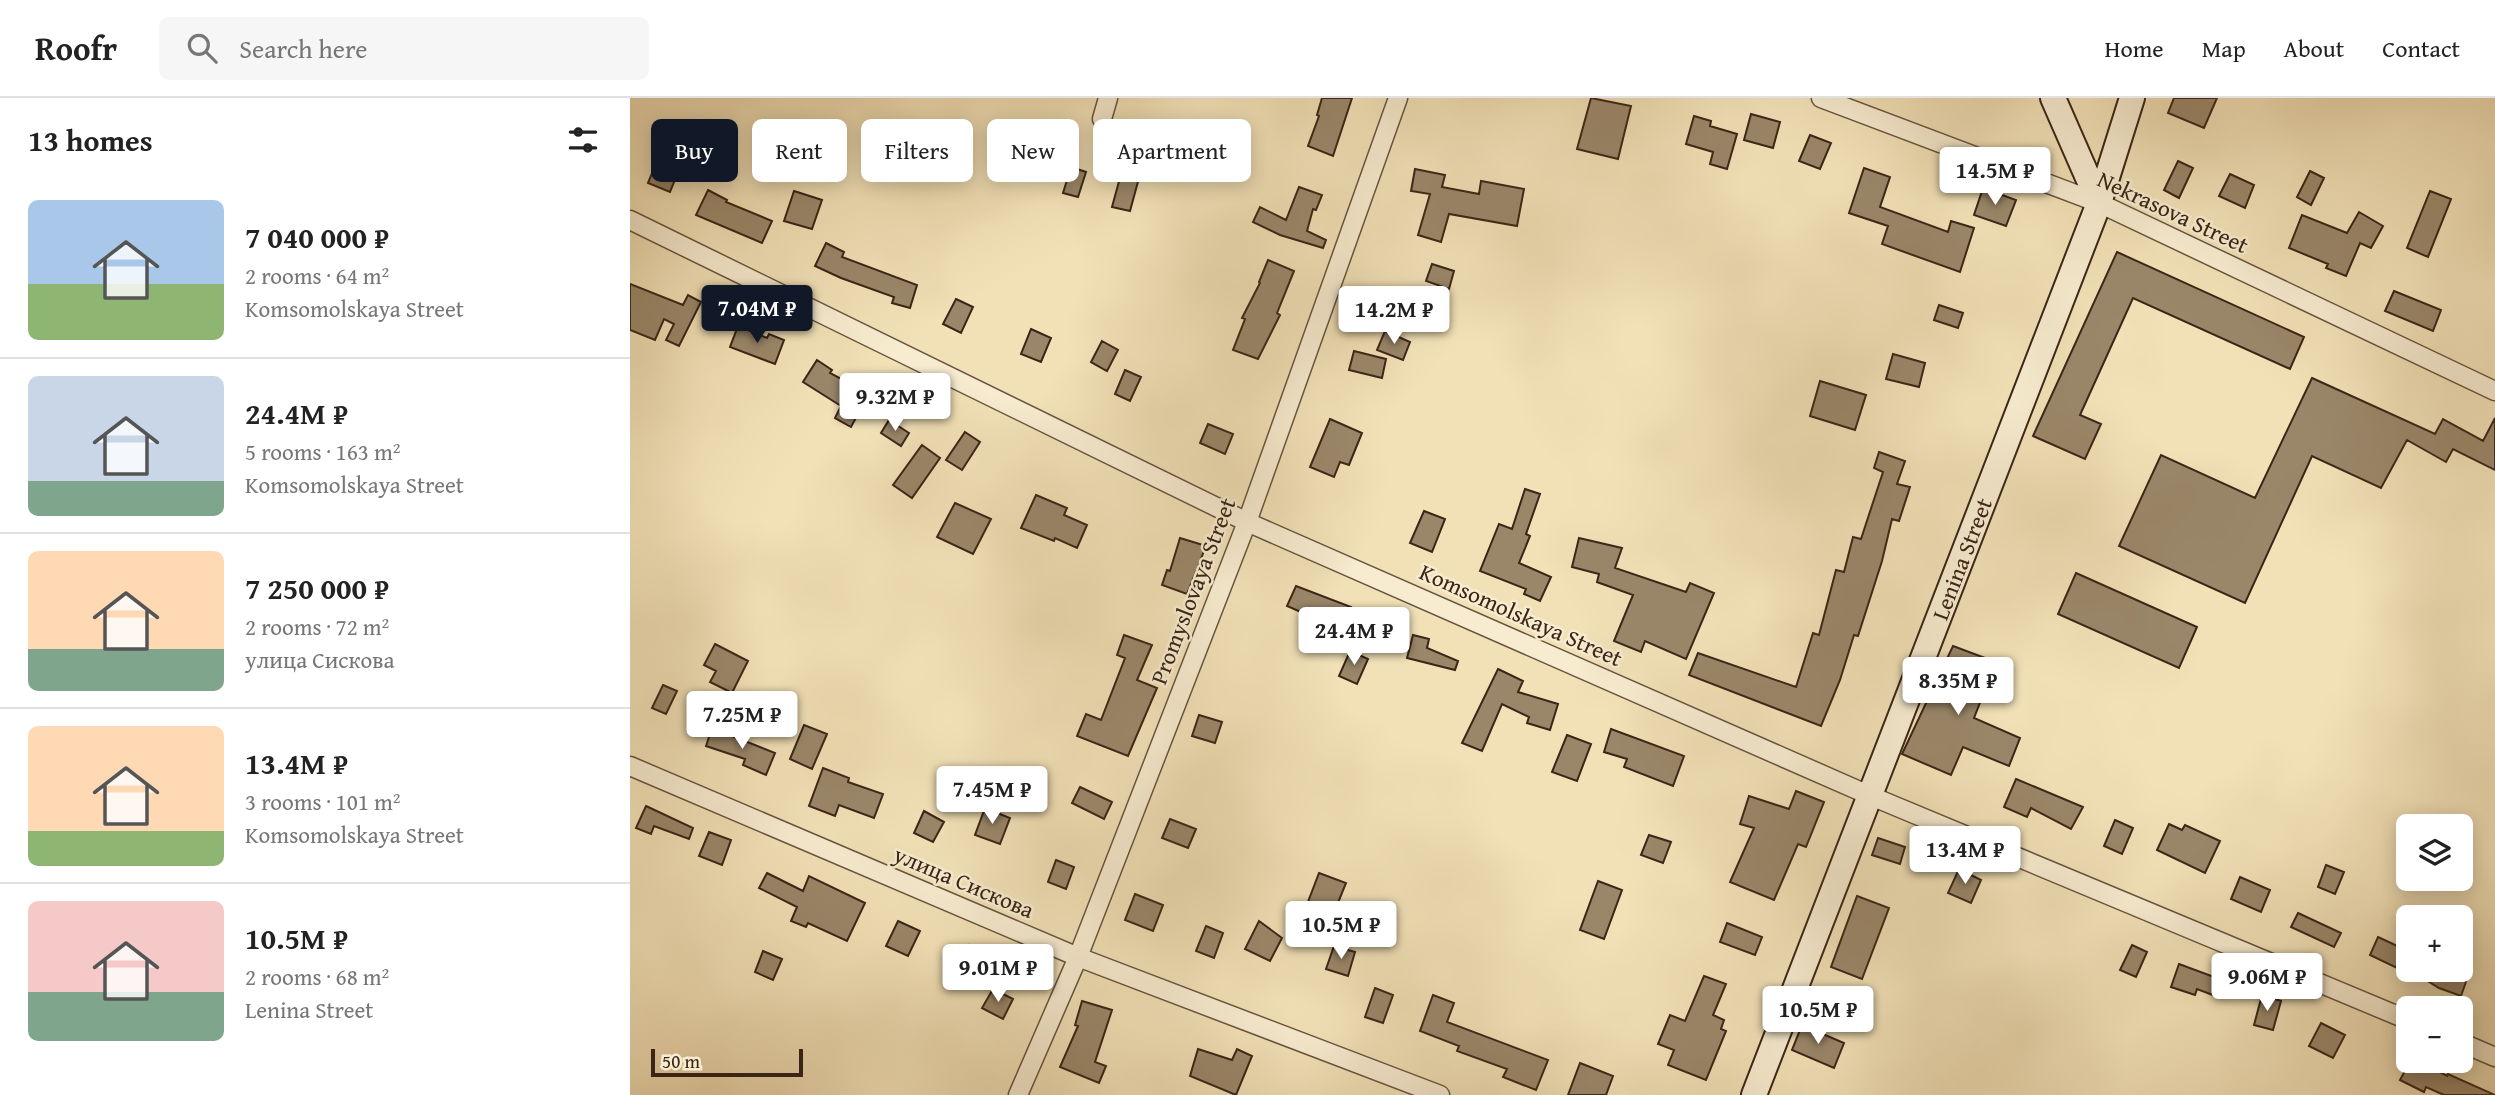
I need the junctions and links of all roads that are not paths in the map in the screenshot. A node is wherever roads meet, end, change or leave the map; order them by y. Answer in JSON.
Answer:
{"nodes":[{"id":1,"x":1108,"y":98,"type":"edge"},
{"id":2,"x":1398,"y":98,"type":"edge"},
{"id":3,"x":1821,"y":98,"type":"edge"},
{"id":4,"x":2053,"y":98,"type":"edge"},
{"id":5,"x":2132,"y":98,"type":"edge"},
{"id":6,"x":1102,"y":118,"type":"dead end"},
{"id":7,"x":2099,"y":202,"type":"junction"},
{"id":8,"x":630,"y":220,"type":"edge"},
{"id":9,"x":2495,"y":391,"type":"edge"},
{"id":10,"x":1247,"y":522,"type":"junction"},
{"id":11,"x":630,"y":766,"type":"edge"},
{"id":12,"x":1871,"y":796,"type":"junction"},
{"id":13,"x":1077,"y":957,"type":"junction"},
{"id":14,"x":2396,"y":1015,"type":"edge"},
{"id":15,"x":2473,"y":1047,"type":"edge"},
{"id":16,"x":2495,"y":1056,"type":"edge"},
{"id":17,"x":1017,"y":1095,"type":"edge"},
{"id":18,"x":1440,"y":1095,"type":"edge"},
{"id":19,"x":1754,"y":1095,"type":"edge"}],
"edges":[{"from":1,"to":6,"type":"street"},
{"from":2,"to":10,"type":"street","name":"Promyslovaya Street"},
{"from":3,"to":7,"type":"street","name":"Nekrasova Street"},
{"from":4,"to":7,"type":"street"},
{"from":5,"to":7,"type":"street","name":"Lenina Street"},
{"from":7,"to":9,"type":"street","name":"Nekrasova Street"},
{"from":7,"to":12,"type":"street","name":"Lenina Street"},
{"from":8,"to":10,"type":"street","name":"Komsomolskaya Street"},
{"from":10,"to":12,"type":"street","name":"Komsomolskaya Street"},
{"from":10,"to":13,"type":"street","name":"Promyslovaya Street"},
{"from":11,"to":13,"type":"street","name":"улица Сискова"},
{"from":12,"to":14,"type":"street","name":"Komsomolskaya Street"},
{"from":12,"to":19,"type":"street","name":"Lenina Street"},
{"from":13,"to":17,"type":"street","name":"Promyslovaya Street"},
{"from":13,"to":18,"type":"street","name":"улица Сискова"},
{"from":15,"to":16,"type":"street"}]}
